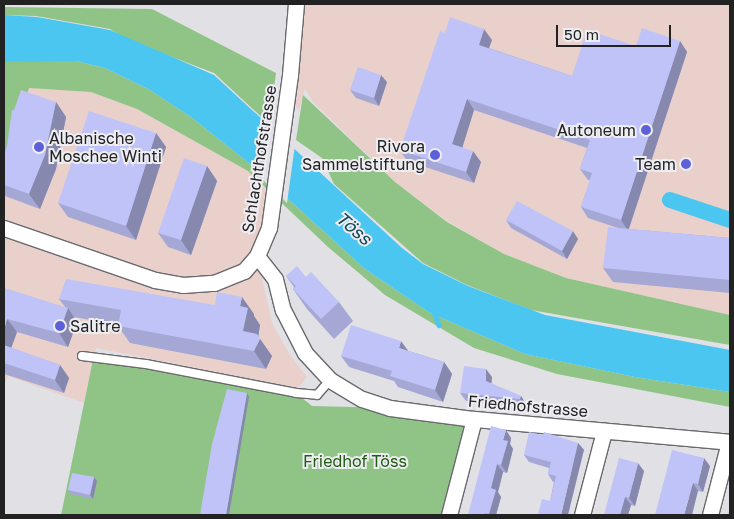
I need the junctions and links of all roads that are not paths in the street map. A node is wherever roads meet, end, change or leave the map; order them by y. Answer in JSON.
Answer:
{"nodes":[{"id":1,"x":296,"y":4,"type":"edge"},
{"id":2,"x":4,"y":228,"type":"edge"},
{"id":3,"x":257,"y":256,"type":"junction"},
{"id":4,"x":82,"y":356,"type":"dead end"},
{"id":5,"x":330,"y":380,"type":"junction"},
{"id":6,"x":474,"y":419,"type":"junction"},
{"id":7,"x":604,"y":431,"type":"junction"},
{"id":8,"x":730,"y":442,"type":"edge"},
{"id":9,"x":449,"y":515,"type":"edge"},
{"id":10,"x":582,"y":515,"type":"edge"},
{"id":11,"x":710,"y":515,"type":"edge"}],
"edges":[{"from":1,"to":3,"type":"street","name":"Schlachthofstrasse"},
{"from":2,"to":3,"type":"street","name":"Schlachthofstrasse"},
{"from":3,"to":5,"type":"street","name":"Friedhofstrasse"},
{"from":4,"to":5,"type":"lane"},
{"from":5,"to":6,"type":"street","name":"Friedhofstrasse"},
{"from":6,"to":7,"type":"street","name":"Friedhofstrasse"},
{"from":6,"to":9,"type":"street"},
{"from":7,"to":8,"type":"street","name":"Friedhofstrasse"},
{"from":7,"to":10,"type":"street"},
{"from":8,"to":11,"type":"street"}]}
